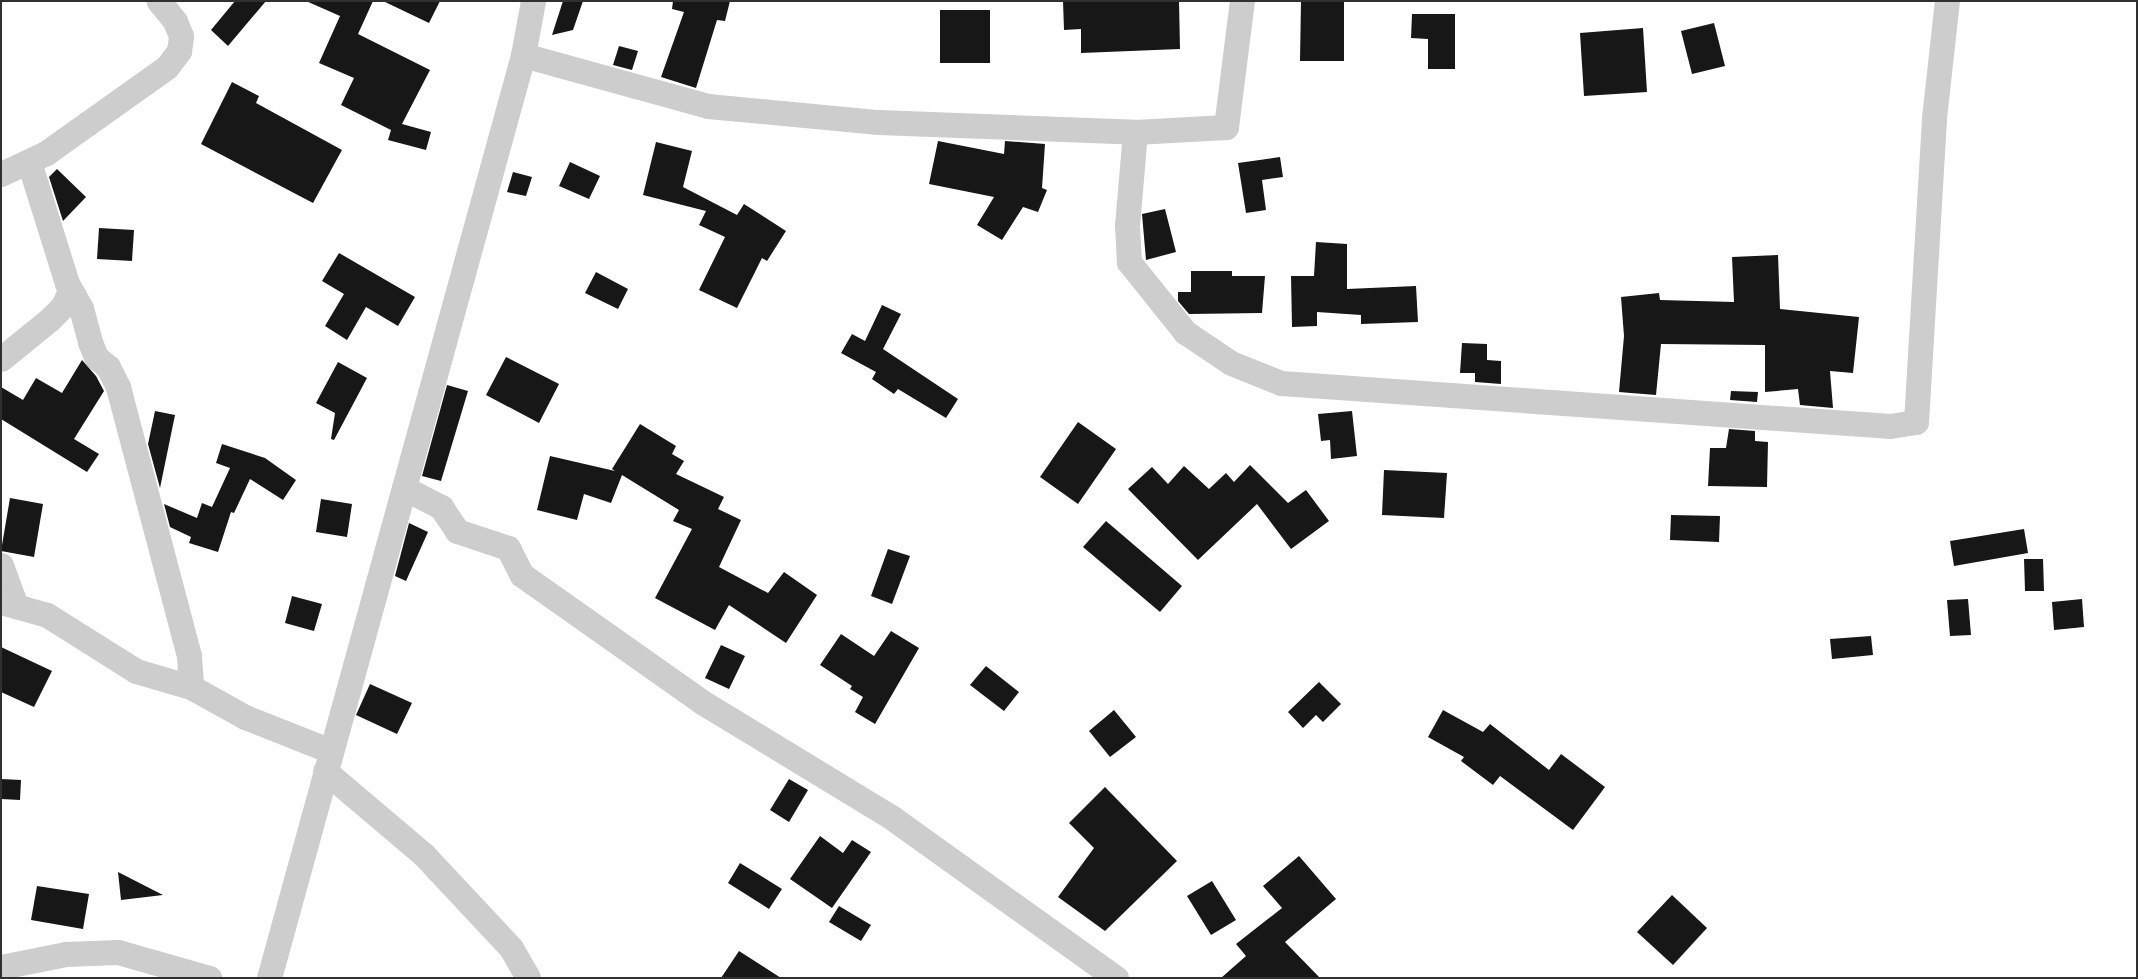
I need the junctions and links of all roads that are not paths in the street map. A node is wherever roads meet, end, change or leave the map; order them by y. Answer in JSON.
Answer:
{"nodes":[{"id":1,"x":159,"y":1,"type":"edge"},
{"id":2,"x":533,"y":1,"type":"edge"},
{"id":3,"x":1242,"y":1,"type":"edge"},
{"id":4,"x":1947,"y":1,"type":"edge"},
{"id":5,"x":523,"y":55,"type":"junction"},
{"id":6,"x":1135,"y":132,"type":"junction"},
{"id":7,"x":29,"y":162,"type":"junction"},
{"id":8,"x":1,"y":174,"type":"edge"},
{"id":9,"x":70,"y":290,"type":"junction"},
{"id":10,"x":1,"y":359,"type":"edge"},
{"id":11,"x":404,"y":488,"type":"junction"},
{"id":12,"x":1,"y":565,"type":"edge"},
{"id":13,"x":9,"y":604,"type":"edge"},
{"id":14,"x":191,"y":687,"type":"junction"},
{"id":15,"x":328,"y":761,"type":"junction"},
{"id":16,"x":1,"y":968,"type":"edge"},
{"id":17,"x":210,"y":978,"type":"edge"},
{"id":18,"x":269,"y":978,"type":"edge"},
{"id":19,"x":528,"y":978,"type":"edge"},
{"id":20,"x":1116,"y":978,"type":"edge"}],
"edges":[{"from":1,"to":7,"type":"street"},
{"from":2,"to":5,"type":"street"},
{"from":3,"to":6,"type":"street"},
{"from":4,"to":6,"type":"street"},
{"from":5,"to":6,"type":"street"},
{"from":5,"to":11,"type":"street"},
{"from":7,"to":8,"type":"street"},
{"from":7,"to":9,"type":"street"},
{"from":9,"to":10,"type":"street"},
{"from":9,"to":14,"type":"street"},
{"from":11,"to":15,"type":"street"},
{"from":11,"to":20,"type":"street"},
{"from":12,"to":13,"type":"street"},
{"from":13,"to":14,"type":"street"},
{"from":14,"to":15,"type":"street"},
{"from":15,"to":18,"type":"street"},
{"from":15,"to":19,"type":"street"},
{"from":16,"to":17,"type":"street"}]}
